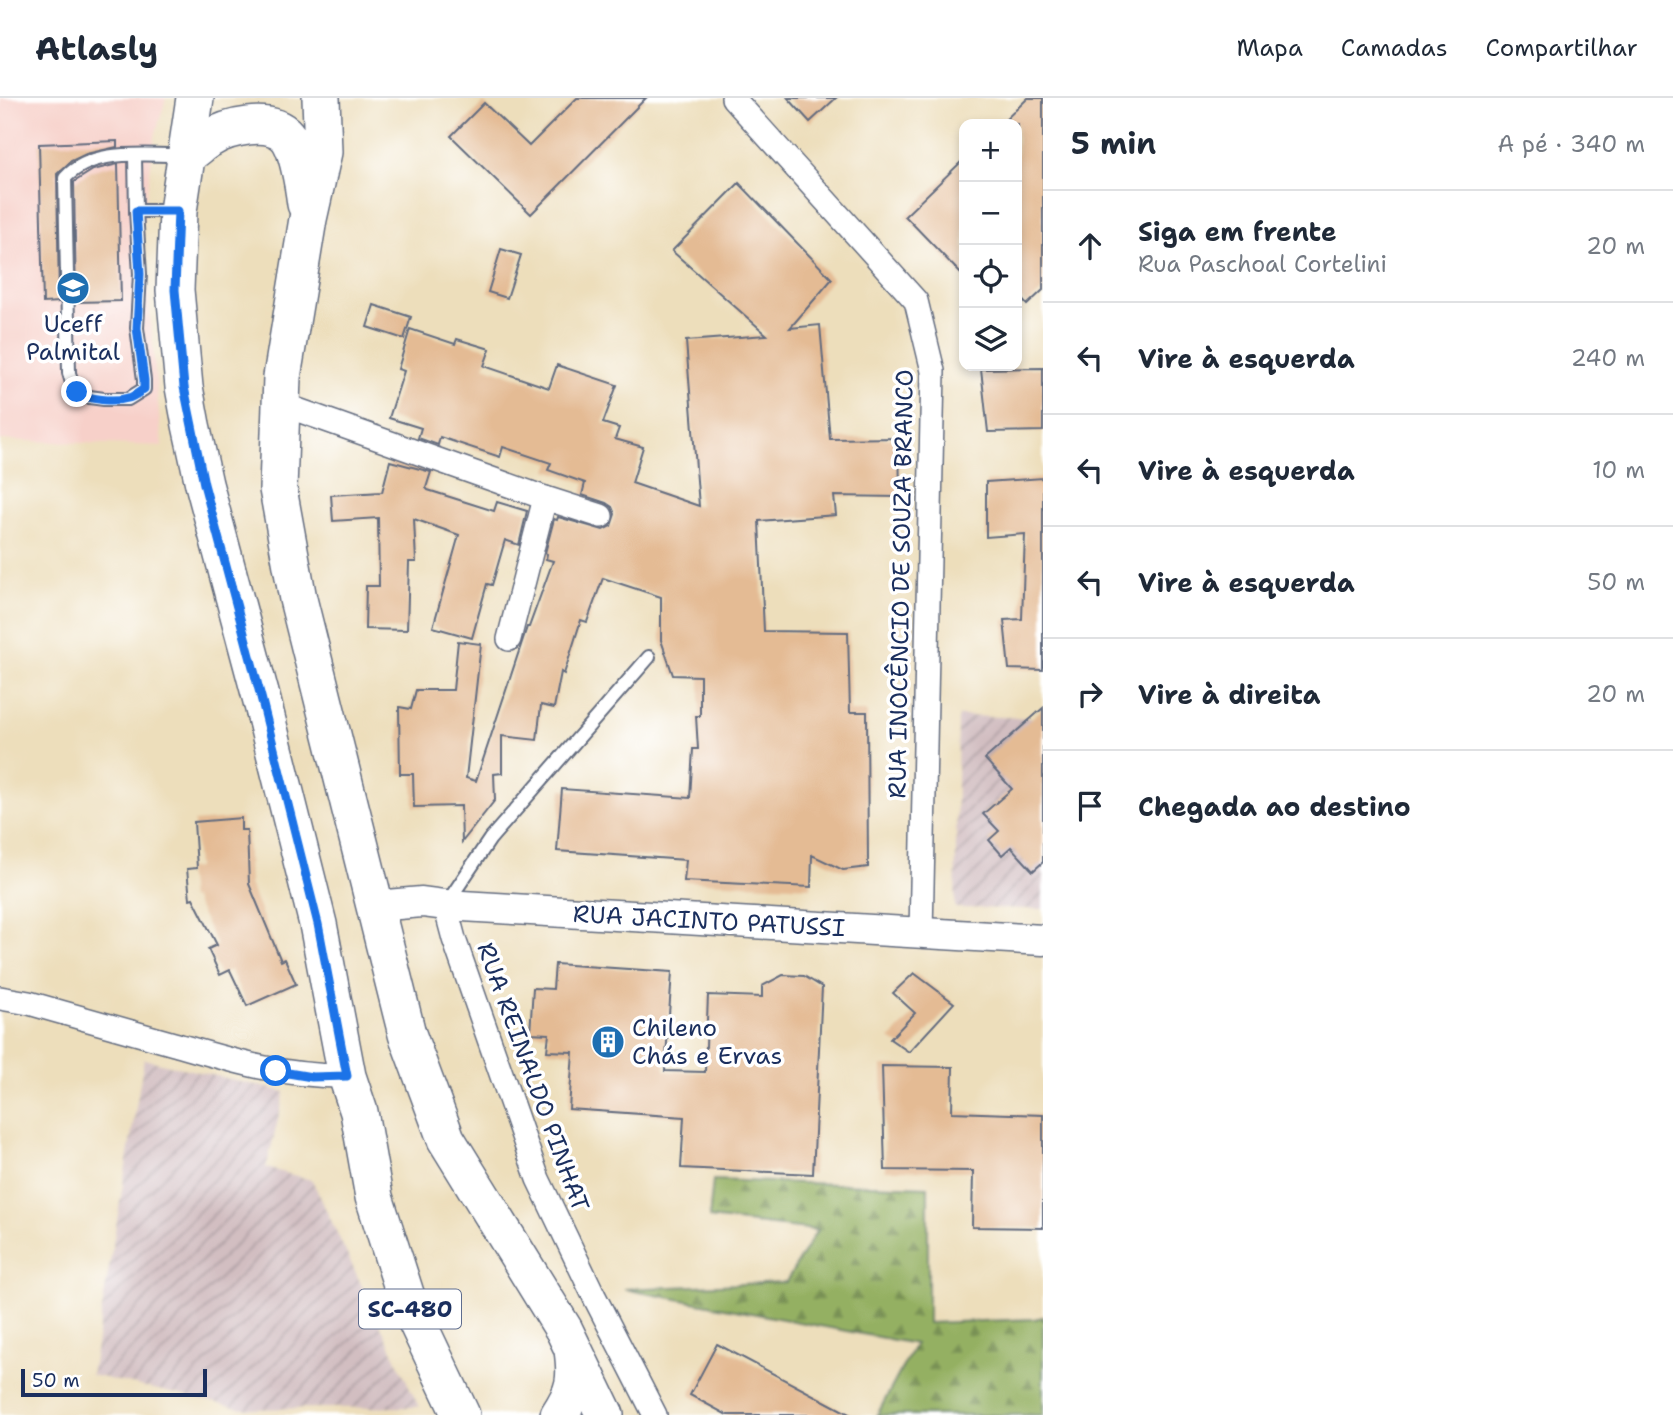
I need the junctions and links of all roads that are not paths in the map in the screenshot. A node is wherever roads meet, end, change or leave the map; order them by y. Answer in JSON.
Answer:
{"nodes":[{"id":1,"x":195,"y":98,"type":"edge"},
{"id":2,"x":321,"y":98,"type":"edge"},
{"id":3,"x":337,"y":98,"type":"edge"},
{"id":4,"x":733,"y":98,"type":"edge"},
{"id":5,"x":323,"y":152,"type":"junction"},
{"id":6,"x":187,"y":155,"type":"junction"},
{"id":7,"x":135,"y":156,"type":"junction"},
{"id":8,"x":136,"y":211,"type":"junction"},
{"id":9,"x":178,"y":211,"type":"junction"},
{"id":10,"x":308,"y":219,"type":"junction"},
{"id":11,"x":281,"y":404,"type":"junction"},
{"id":12,"x":545,"y":498,"type":"junction"},
{"id":13,"x":601,"y":516,"type":"dead end"},
{"id":14,"x":509,"y":639,"type":"dead end"},
{"id":15,"x":649,"y":657,"type":"dead end"},
{"id":16,"x":446,"y":905,"type":"junction"},
{"id":17,"x":376,"y":906,"type":"junction"},
{"id":18,"x":921,"y":933,"type":"junction"},
{"id":19,"x":1043,"y":940,"type":"edge"},
{"id":20,"x":0,"y":998,"type":"edge"},
{"id":21,"x":347,"y":1076,"type":"junction"},
{"id":22,"x":573,"y":1348,"type":"junction"},
{"id":23,"x":456,"y":1404,"type":"edge"},
{"id":24,"x":482,"y":1415,"type":"edge"},
{"id":25,"x":559,"y":1415,"type":"edge"},
{"id":26,"x":605,"y":1415,"type":"edge"},
{"id":27,"x":655,"y":1415,"type":"edge"}],
"edges":[{"from":1,"to":6,"type":"main road","number":"SC-480"},
{"from":2,"to":5,"type":"main road"},
{"from":3,"to":5,"type":"street"},
{"from":4,"to":18,"type":"street","name":"RUA INOCÊNCIO DE SOUZA BRANCO"},
{"from":5,"to":10,"type":"main road"},
{"from":6,"to":7,"type":"lane"},
{"from":6,"to":9,"type":"main road","number":"SC-480"},
{"from":6,"to":10,"type":"main road"},
{"from":7,"to":8,"type":"lane"},
{"from":7,"to":8,"type":"lane"},
{"from":8,"to":9,"type":"lane"},
{"from":9,"to":21,"type":"main road","number":"SC-480"},
{"from":10,"to":11,"type":"main road"},
{"from":11,"to":12,"type":"street"},
{"from":11,"to":17,"type":"main road"},
{"from":12,"to":13,"type":"street"},
{"from":12,"to":14,"type":"street"},
{"from":15,"to":16,"type":"lane"},
{"from":16,"to":17,"type":"street","name":"RUA JACINTO PATUSSI"},
{"from":16,"to":18,"type":"street","name":"RUA JACINTO PATUSSI"},
{"from":16,"to":27,"type":"street","name":"RUA REINALDO PINHAT"},
{"from":17,"to":22,"type":"main road"},
{"from":18,"to":19,"type":"street","name":"RUA JACINTO PATUSSI"},
{"from":20,"to":21,"type":"street"},
{"from":21,"to":23,"type":"main road","number":"SC-480"},
{"from":22,"to":25,"type":"main road"},
{"from":22,"to":26,"type":"main road"},
{"from":23,"to":24,"type":"main road"}]}
